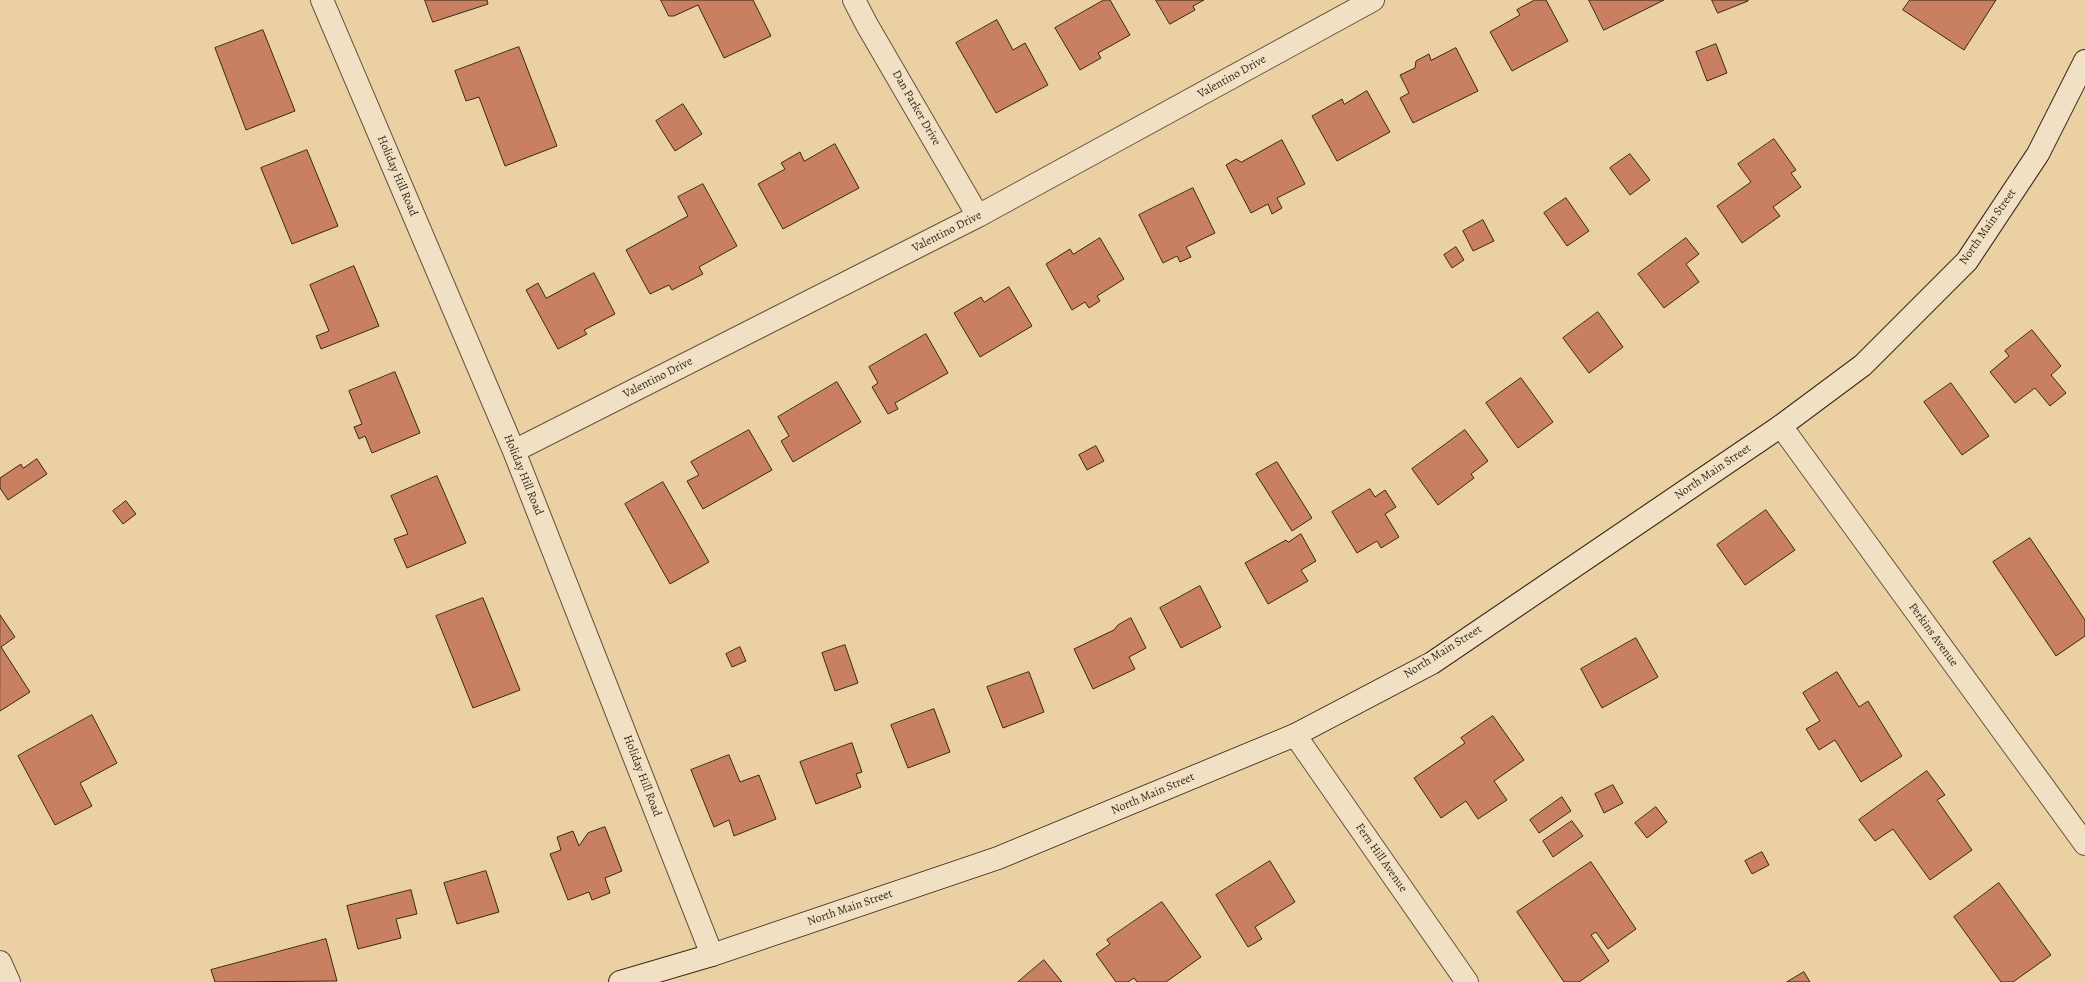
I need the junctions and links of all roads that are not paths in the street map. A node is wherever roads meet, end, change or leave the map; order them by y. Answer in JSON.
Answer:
{"nodes":[{"id":1,"x":322,"y":0,"type":"edge"},
{"id":2,"x":854,"y":0,"type":"edge"},
{"id":3,"x":1373,"y":0,"type":"edge"},
{"id":4,"x":2085,"y":61,"type":"edge"},
{"id":5,"x":978,"y":216,"type":"junction"},
{"id":6,"x":1781,"y":426,"type":"junction"},
{"id":7,"x":514,"y":451,"type":"junction"},
{"id":8,"x":1295,"y":735,"type":"junction"},
{"id":9,"x":2085,"y":844,"type":"edge"},
{"id":10,"x":712,"y":955,"type":"junction"},
{"id":11,"x":0,"y":962,"type":"edge"},
{"id":12,"x":9,"y":982,"type":"edge"},
{"id":13,"x":620,"y":982,"type":"edge"},
{"id":14,"x":1467,"y":982,"type":"edge"}],
"edges":[{"from":1,"to":7,"type":"street","name":"Holiday Hill Road"},
{"from":2,"to":5,"type":"street","name":"Dan Parker Drive"},
{"from":3,"to":5,"type":"street","name":"Valentino Drive"},
{"from":4,"to":6,"type":"street","name":"North Main Street"},
{"from":5,"to":7,"type":"street","name":"Valentino Drive"},
{"from":6,"to":8,"type":"street","name":"North Main Street"},
{"from":6,"to":9,"type":"street","name":"Perkins Avenue"},
{"from":7,"to":10,"type":"street","name":"Holiday Hill Road"},
{"from":8,"to":10,"type":"street","name":"North Main Street"},
{"from":8,"to":14,"type":"street","name":"Fern Hill Avenue"},
{"from":10,"to":13,"type":"street","name":"North Main Street"},
{"from":11,"to":12,"type":"street"}]}
